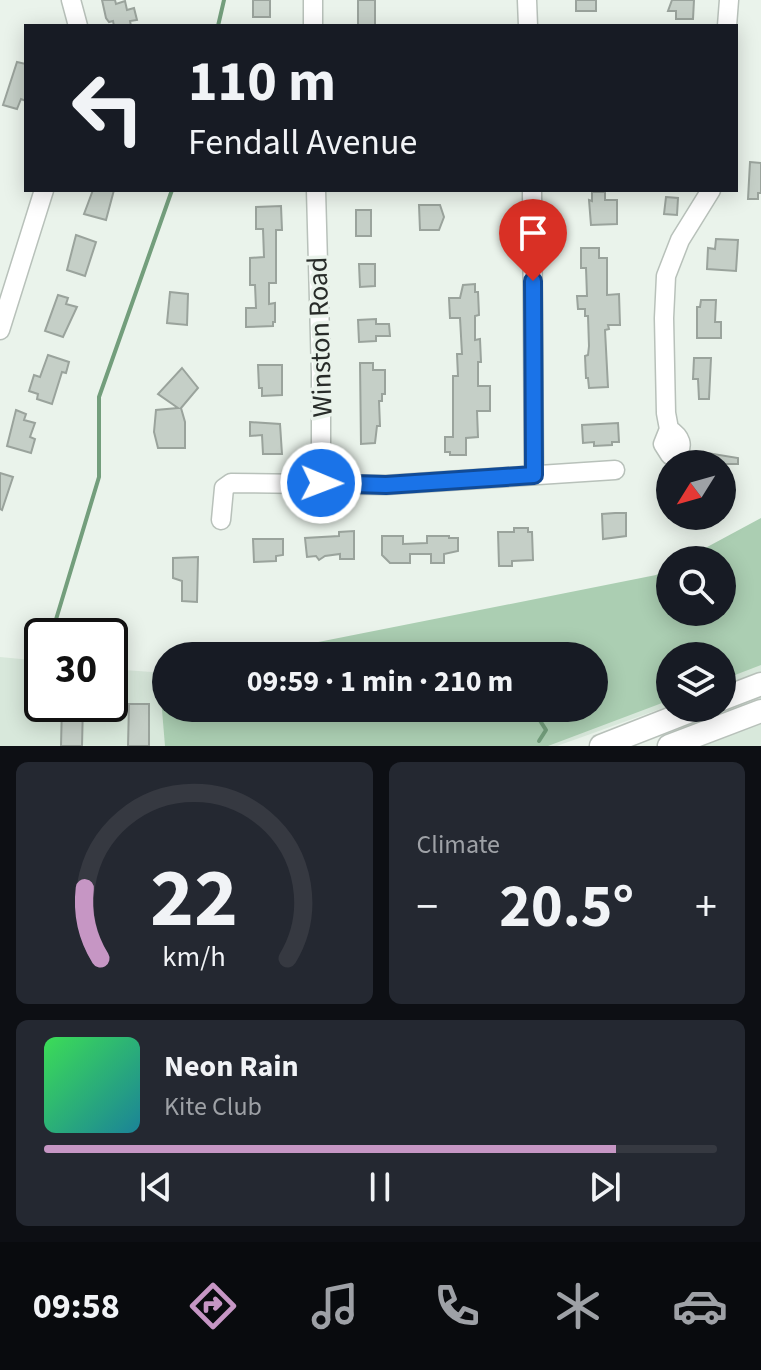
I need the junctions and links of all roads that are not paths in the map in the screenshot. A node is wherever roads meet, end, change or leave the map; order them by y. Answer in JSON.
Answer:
{"nodes":[{"id":1,"x":71,"y":0,"type":"edge"},
{"id":2,"x":313,"y":0,"type":"edge"},
{"id":3,"x":527,"y":0,"type":"edge"},
{"id":4,"x":729,"y":0,"type":"edge"},
{"id":5,"x":77,"y":24,"type":"edge"},
{"id":6,"x":313,"y":24,"type":"edge"},
{"id":7,"x":528,"y":24,"type":"edge"},
{"id":8,"x":727,"y":24,"type":"edge"},
{"id":9,"x":43,"y":192,"type":"edge"},
{"id":10,"x":316,"y":192,"type":"edge"},
{"id":11,"x":532,"y":192,"type":"edge"},
{"id":12,"x":710,"y":192,"type":"edge"},
{"id":13,"x":0,"y":330,"type":"edge"},
{"id":14,"x":669,"y":429,"type":"dead end"},
{"id":15,"x":615,"y":470,"type":"dead end"},
{"id":16,"x":534,"y":475,"type":"junction"},
{"id":17,"x":321,"y":483,"type":"junction"},
{"id":18,"x":221,"y":520,"type":"dead end"},
{"id":19,"x":761,"y":684,"type":"edge"},
{"id":20,"x":736,"y":694,"type":"edge"},
{"id":21,"x":761,"y":711,"type":"edge"},
{"id":22,"x":662,"y":722,"type":"edge"},
{"id":23,"x":700,"y":740,"type":"edge"},
{"id":24,"x":601,"y":746,"type":"edge"},
{"id":25,"x":669,"y":746,"type":"edge"}],
"edges":[{"from":1,"to":5,"type":"street"},
{"from":2,"to":6,"type":"street"},
{"from":3,"to":7,"type":"street"},
{"from":4,"to":8,"type":"street"},
{"from":9,"to":13,"type":"street"},
{"from":10,"to":17,"type":"street","name":"Winston Road"},
{"from":11,"to":16,"type":"street"},
{"from":12,"to":14,"type":"street"},
{"from":15,"to":16,"type":"street"},
{"from":16,"to":17,"type":"street"},
{"from":17,"to":18,"type":"street"},
{"from":19,"to":20,"type":"main road"},
{"from":21,"to":23,"type":"main road"},
{"from":22,"to":24,"type":"main road"},
{"from":23,"to":25,"type":"main road"}]}
